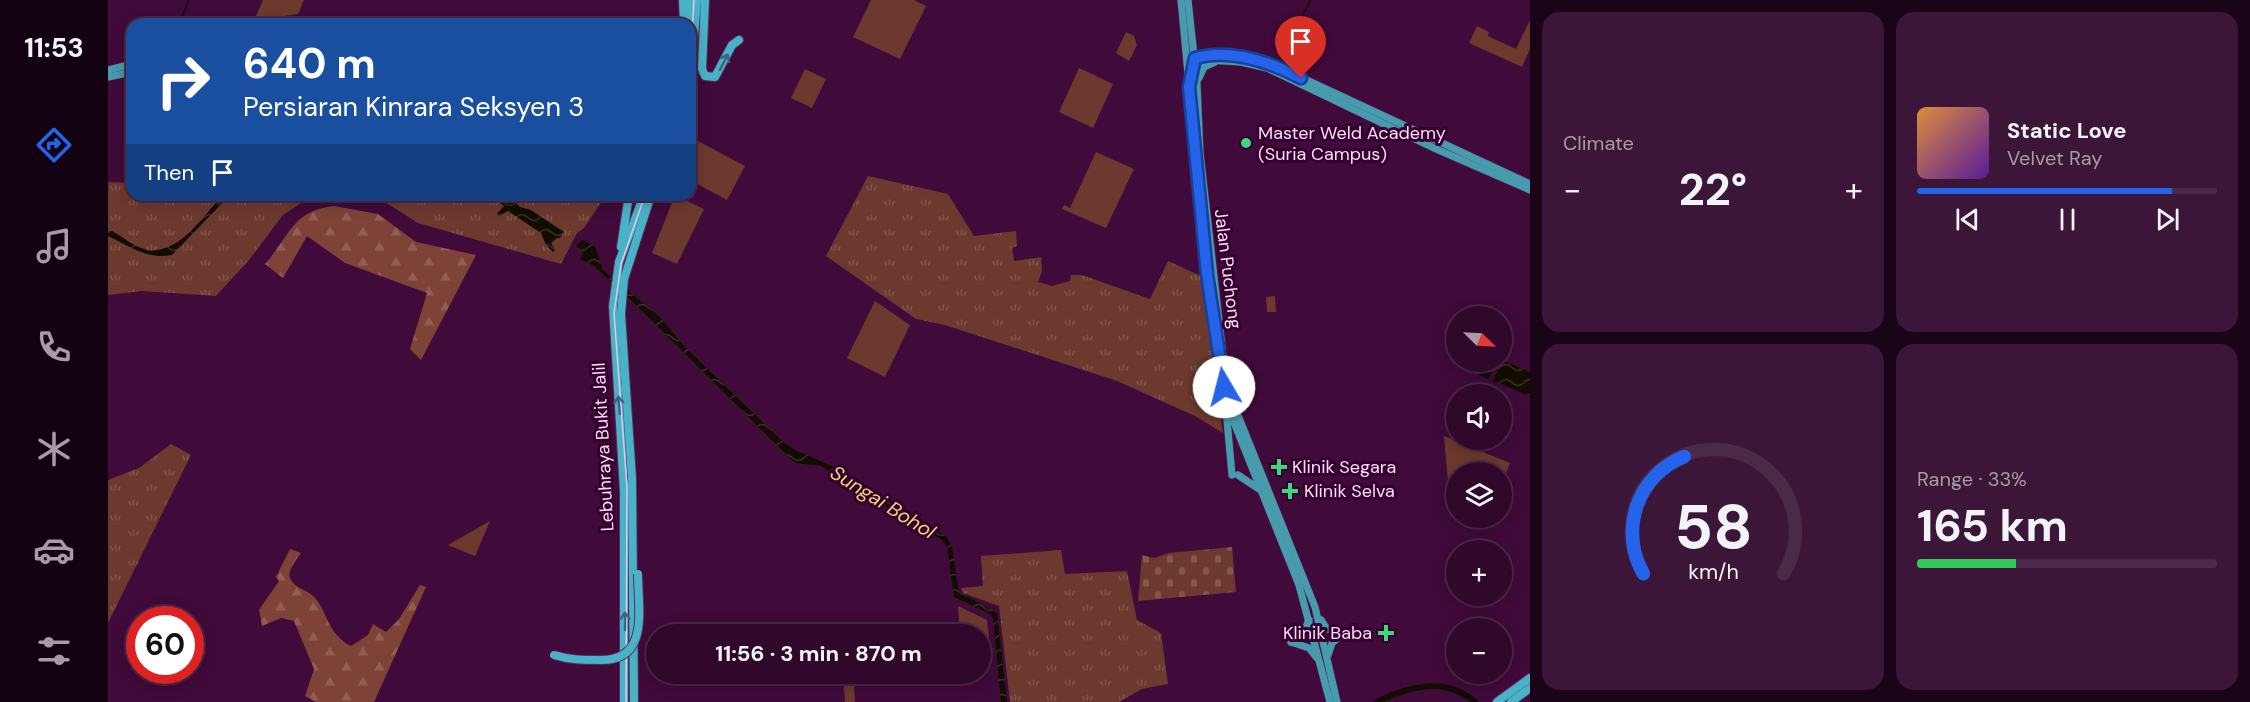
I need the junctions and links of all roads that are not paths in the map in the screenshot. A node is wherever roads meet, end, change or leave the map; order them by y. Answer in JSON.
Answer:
{"nodes":[{"id":1,"x":683,"y":0,"type":"edge"},
{"id":2,"x":689,"y":0,"type":"edge"},
{"id":3,"x":697,"y":0,"type":"edge"},
{"id":4,"x":705,"y":0,"type":"edge"},
{"id":5,"x":1182,"y":0,"type":"edge"},
{"id":6,"x":1188,"y":0,"type":"edge"},
{"id":7,"x":684,"y":18,"type":"edge"},
{"id":8,"x":689,"y":18,"type":"edge"},
{"id":9,"x":696,"y":18,"type":"edge"},
{"id":10,"x":1184,"y":31,"type":"junction"},
{"id":11,"x":1192,"y":33,"type":"junction"},
{"id":12,"x":704,"y":37,"type":"junction"},
{"id":13,"x":739,"y":40,"type":"dead end"},
{"id":14,"x":1195,"y":58,"type":"junction"},
{"id":15,"x":1216,"y":59,"type":"junction"},
{"id":16,"x":696,"y":62,"type":"edge"},
{"id":17,"x":126,"y":66,"type":"edge"},
{"id":18,"x":108,"y":70,"type":"edge"},
{"id":19,"x":126,"y":73,"type":"edge"},
{"id":20,"x":108,"y":77,"type":"edge"},
{"id":21,"x":1197,"y":84,"type":"junction"},
{"id":22,"x":1189,"y":87,"type":"junction"},
{"id":23,"x":1417,"y":139,"type":"junction"},
{"id":24,"x":1436,"y":142,"type":"junction"},
{"id":25,"x":1458,"y":158,"type":"junction"},
{"id":26,"x":1530,"y":184,"type":"edge"},
{"id":27,"x":1530,"y":190,"type":"edge"},
{"id":28,"x":627,"y":201,"type":"edge"},
{"id":29,"x":642,"y":201,"type":"edge"},
{"id":30,"x":649,"y":201,"type":"edge"},
{"id":31,"x":619,"y":262,"type":"junction"},
{"id":32,"x":620,"y":277,"type":"junction"},
{"id":33,"x":617,"y":297,"type":"junction"},
{"id":34,"x":1234,"y":365,"type":"dead end"},
{"id":35,"x":1226,"y":381,"type":"junction"},
{"id":36,"x":1227,"y":397,"type":"junction"},
{"id":37,"x":1254,"y":474,"type":"junction"},
{"id":38,"x":1260,"y":491,"type":"junction"},
{"id":39,"x":1278,"y":511,"type":"junction"},
{"id":40,"x":633,"y":551,"type":"junction"},
{"id":41,"x":1315,"y":607,"type":"junction"},
{"id":42,"x":1309,"y":620,"type":"junction"},
{"id":43,"x":554,"y":655,"type":"dead end"},
{"id":44,"x":1327,"y":658,"type":"junction"},
{"id":45,"x":1320,"y":663,"type":"junction"},
{"id":46,"x":1530,"y":678,"type":"edge"},
{"id":47,"x":1530,"y":688,"type":"edge"},
{"id":48,"x":1331,"y":697,"type":"edge"},
{"id":49,"x":624,"y":702,"type":"edge"},
{"id":50,"x":634,"y":702,"type":"edge"},
{"id":51,"x":1337,"y":702,"type":"edge"},
{"id":52,"x":1497,"y":702,"type":"edge"},
{"id":53,"x":1511,"y":702,"type":"edge"}],
"edges":[{"from":1,"to":7,"type":"highway"},
{"from":2,"to":8,"type":"highway"},
{"from":3,"to":9,"type":"highway"},
{"from":4,"to":12,"type":"highway"},
{"from":5,"to":10,"type":"main road","name":"Jalan Puchong"},
{"from":6,"to":11,"type":"main road","name":"Jalan Puchong"},
{"from":10,"to":14,"type":"main road"},
{"from":10,"to":22,"type":"main road","name":"Jalan Puchong"},
{"from":11,"to":14,"type":"main road","name":"Jalan Puchong"},
{"from":11,"to":15,"type":"main road"},
{"from":12,"to":13,"type":"highway","one_way":true},
{"from":12,"to":16,"type":"highway"},
{"from":14,"to":15,"type":"main road"},
{"from":14,"to":21,"type":"main road","name":"Jalan Puchong"},
{"from":14,"to":22,"type":"main road"},
{"from":15,"to":21,"type":"main road"},
{"from":15,"to":23,"type":"main road"},
{"from":15,"to":24,"type":"main road"},
{"from":17,"to":18,"type":"main road"},
{"from":19,"to":20,"type":"main road"},
{"from":21,"to":35,"type":"main road","name":"Jalan Puchong"},
{"from":22,"to":36,"type":"main road","name":"Jalan Puchong"},
{"from":23,"to":24,"type":"main road"},
{"from":23,"to":25,"type":"main road"},
{"from":24,"to":25,"type":"main road"},
{"from":24,"to":26,"type":"main road"},
{"from":25,"to":27,"type":"main road"},
{"from":28,"to":31,"type":"highway"},
{"from":29,"to":31,"type":"highway","name":"Lebuhraya Bukit Jalil"},
{"from":30,"to":32,"type":"highway","name":"Lebuhraya Bukit Jalil"},
{"from":31,"to":32,"type":"highway","name":"Lebuhraya Bukit Jalil"},
{"from":32,"to":33,"type":"highway","name":"Lebuhraya Bukit Jalil"},
{"from":33,"to":40,"type":"highway","name":"Lebuhraya Bukit Jalil"},
{"from":49,"to":33,"type":"highway","name":"Lebuhraya Bukit Jalil","one_way":true},
{"from":34,"to":35,"type":"main road"},
{"from":35,"to":36,"type":"main road","name":"Jalan Puchong"},
{"from":36,"to":37,"type":"main road","name":"Jalan Puchong"},
{"from":36,"to":38,"type":"main road"},
{"from":36,"to":39,"type":"main road","name":"Jalan Puchong"},
{"from":37,"to":38,"type":"main road","name":"Jalan Puchong"},
{"from":37,"to":39,"type":"main road"},
{"from":38,"to":42,"type":"main road","name":"Jalan Puchong"},
{"from":39,"to":41,"type":"main road","name":"Jalan Puchong"},
{"from":40,"to":43,"type":"highway","bridge":true},
{"from":40,"to":50,"type":"highway","name":"Lebuhraya Bukit Jalil"},
{"from":41,"to":44,"type":"main road","name":"Jalan Puchong"},
{"from":41,"to":44,"type":"main road"},
{"from":42,"to":45,"type":"main road","name":"Jalan Puchong"},
{"from":42,"to":45,"type":"main road"},
{"from":44,"to":48,"type":"main road","name":"Jalan Puchong"},
{"from":45,"to":48,"type":"main road","name":"Jalan Puchong"},
{"from":46,"to":52,"type":"highway"},
{"from":47,"to":53,"type":"highway"},
{"from":48,"to":51,"type":"main road","name":"Jalan Puchong"}]}
